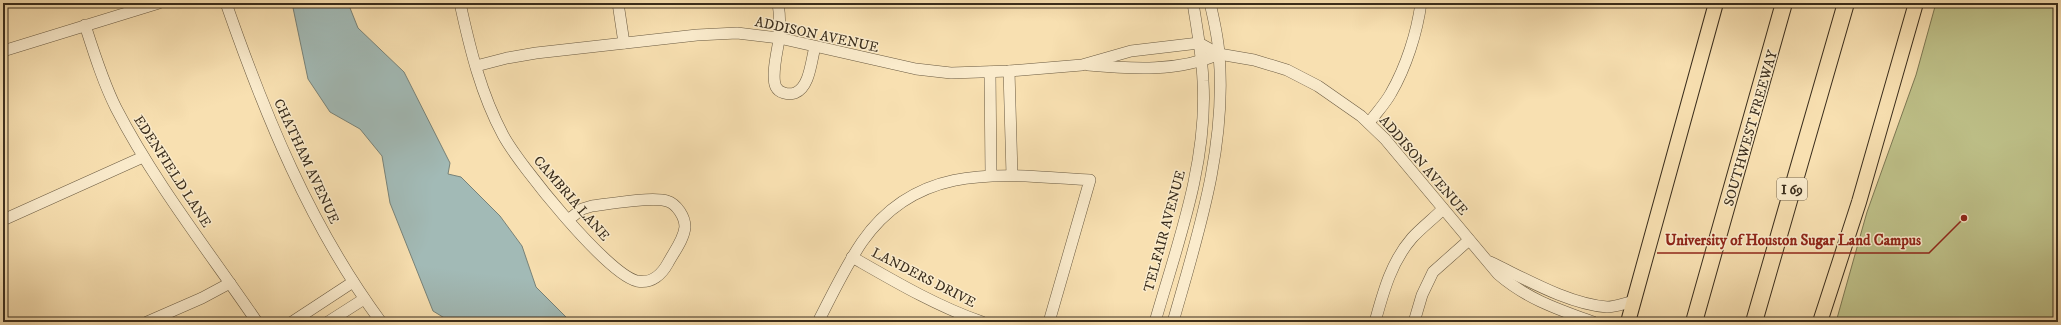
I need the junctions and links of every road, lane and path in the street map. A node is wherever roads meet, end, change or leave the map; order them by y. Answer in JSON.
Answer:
{"nodes":[{"id":1,"x":159,"y":3,"type":"edge"},
{"id":2,"x":226,"y":3,"type":"edge"},
{"id":3,"x":460,"y":3,"type":"edge"},
{"id":4,"x":618,"y":3,"type":"edge"},
{"id":5,"x":778,"y":3,"type":"edge"},
{"id":6,"x":1193,"y":3,"type":"edge"},
{"id":7,"x":1210,"y":3,"type":"edge"},
{"id":8,"x":1421,"y":3,"type":"edge"},
{"id":9,"x":1716,"y":3,"type":"edge"},
{"id":10,"x":1784,"y":3,"type":"edge"},
{"id":11,"x":1846,"y":3,"type":"edge"},
{"id":12,"x":1916,"y":3,"type":"edge"},
{"id":13,"x":85,"y":25,"type":"junction"},
{"id":14,"x":779,"y":38,"type":"junction"},
{"id":15,"x":624,"y":43,"type":"junction"},
{"id":16,"x":1199,"y":43,"type":"junction"},
{"id":17,"x":815,"y":47,"type":"junction"},
{"id":18,"x":3,"y":51,"type":"edge"},
{"id":19,"x":1219,"y":54,"type":"junction"},
{"id":20,"x":1201,"y":62,"type":"junction"},
{"id":21,"x":1082,"y":65,"type":"junction"},
{"id":22,"x":476,"y":66,"type":"junction"},
{"id":23,"x":990,"y":72,"type":"junction"},
{"id":24,"x":1009,"y":72,"type":"junction"},
{"id":25,"x":1368,"y":123,"type":"junction"},
{"id":26,"x":143,"y":156,"type":"junction"},
{"id":27,"x":991,"y":175,"type":"junction"},
{"id":28,"x":1012,"y":175,"type":"junction"},
{"id":29,"x":1443,"y":209,"type":"junction"},
{"id":30,"x":3,"y":220,"type":"edge"},
{"id":31,"x":568,"y":220,"type":"junction"},
{"id":32,"x":1469,"y":240,"type":"junction"},
{"id":33,"x":852,"y":257,"type":"junction"},
{"id":34,"x":1489,"y":262,"type":"junction"},
{"id":35,"x":353,"y":282,"type":"junction"},
{"id":36,"x":1765,"y":282,"type":"junction"},
{"id":37,"x":230,"y":283,"type":"junction"},
{"id":38,"x":364,"y":298,"type":"junction"},
{"id":39,"x":1634,"y":301,"type":"junction"},
{"id":40,"x":147,"y":322,"type":"edge"},
{"id":41,"x":257,"y":322,"type":"edge"},
{"id":42,"x":292,"y":322,"type":"edge"},
{"id":43,"x":328,"y":322,"type":"edge"},
{"id":44,"x":381,"y":322,"type":"edge"},
{"id":45,"x":818,"y":322,"type":"edge"},
{"id":46,"x":982,"y":322,"type":"edge"},
{"id":47,"x":1049,"y":322,"type":"edge"},
{"id":48,"x":1155,"y":322,"type":"edge"},
{"id":49,"x":1173,"y":322,"type":"edge"},
{"id":50,"x":1375,"y":322,"type":"edge"},
{"id":51,"x":1414,"y":322,"type":"edge"},
{"id":52,"x":1593,"y":322,"type":"edge"},
{"id":53,"x":1628,"y":322,"type":"edge"},
{"id":54,"x":1694,"y":322,"type":"edge"},
{"id":55,"x":1754,"y":322,"type":"edge"},
{"id":56,"x":1766,"y":322,"type":"edge"},
{"id":57,"x":1820,"y":322,"type":"edge"}],
"edges":[{"from":1,"to":13,"type":"street"},
{"from":2,"to":35,"type":"street","name":"CHATHAM AVENUE"},
{"from":3,"to":22,"type":"street","name":"CAMBRIA LANE"},
{"from":4,"to":15,"type":"street"},
{"from":5,"to":14,"type":"street"},
{"from":6,"to":16,"type":"street","name":"TELFAIR AVENUE"},
{"from":7,"to":19,"type":"street"},
{"from":8,"to":25,"type":"street"},
{"from":9,"to":39,"type":"main road"},
{"from":10,"to":54,"type":"highway","name":"SOUTHWEST FREEWAY"},
{"from":11,"to":36,"type":"highway","number":"I 69"},
{"from":12,"to":57,"type":"main road"},
{"from":13,"to":18,"type":"street"},
{"from":13,"to":26,"type":"street","name":"EDENFIELD LANE"},
{"from":14,"to":15,"type":"street","name":"ADDISON AVENUE"},
{"from":14,"to":17,"type":"street","name":"ADDISON AVENUE"},
{"from":14,"to":17,"type":"street"},
{"from":15,"to":22,"type":"street","name":"ADDISON AVENUE"},
{"from":16,"to":19,"type":"street","name":"ADDISON AVENUE"},
{"from":16,"to":20,"type":"street","name":"TELFAIR AVENUE"},
{"from":16,"to":21,"type":"street","name":"ADDISON AVENUE"},
{"from":17,"to":23,"type":"street","name":"ADDISON AVENUE"},
{"from":19,"to":20,"type":"street","name":"ADDISON AVENUE"},
{"from":19,"to":25,"type":"street","name":"ADDISON AVENUE"},
{"from":19,"to":49,"type":"street"},
{"from":20,"to":21,"type":"street","name":"ADDISON AVENUE"},
{"from":20,"to":48,"type":"street","name":"TELFAIR AVENUE"},
{"from":21,"to":24,"type":"street","name":"ADDISON AVENUE"},
{"from":22,"to":31,"type":"street","name":"CAMBRIA LANE"},
{"from":23,"to":24,"type":"street","name":"ADDISON AVENUE"},
{"from":23,"to":27,"type":"street"},
{"from":24,"to":28,"type":"street"},
{"from":25,"to":29,"type":"street","name":"ADDISON AVENUE"},
{"from":26,"to":30,"type":"street"},
{"from":26,"to":37,"type":"street","name":"EDENFIELD LANE"},
{"from":27,"to":28,"type":"street"},
{"from":27,"to":33,"type":"street"},
{"from":28,"to":47,"type":"street"},
{"from":29,"to":32,"type":"street","name":"ADDISON AVENUE"},
{"from":29,"to":50,"type":"street"},
{"from":31,"to":31,"type":"street","name":"CAMBRIA LANE"},
{"from":32,"to":34,"type":"street","name":"ADDISON AVENUE"},
{"from":32,"to":51,"type":"street"},
{"from":33,"to":45,"type":"street"},
{"from":33,"to":46,"type":"street","name":"LANDERS DRIVE"},
{"from":34,"to":39,"type":"street","name":"ADDISON AVENUE"},
{"from":34,"to":52,"type":"street","name":"ADDISON AVENUE"},
{"from":35,"to":38,"type":"street","name":"CHATHAM AVENUE"},
{"from":35,"to":42,"type":"street"},
{"from":36,"to":55,"type":"highway","number":"I 69"},
{"from":36,"to":56,"type":"highway"},
{"from":37,"to":40,"type":"street"},
{"from":37,"to":41,"type":"street","name":"EDENFIELD LANE"},
{"from":38,"to":43,"type":"street"},
{"from":38,"to":44,"type":"street","name":"CHATHAM AVENUE"},
{"from":39,"to":53,"type":"main road"}]}
